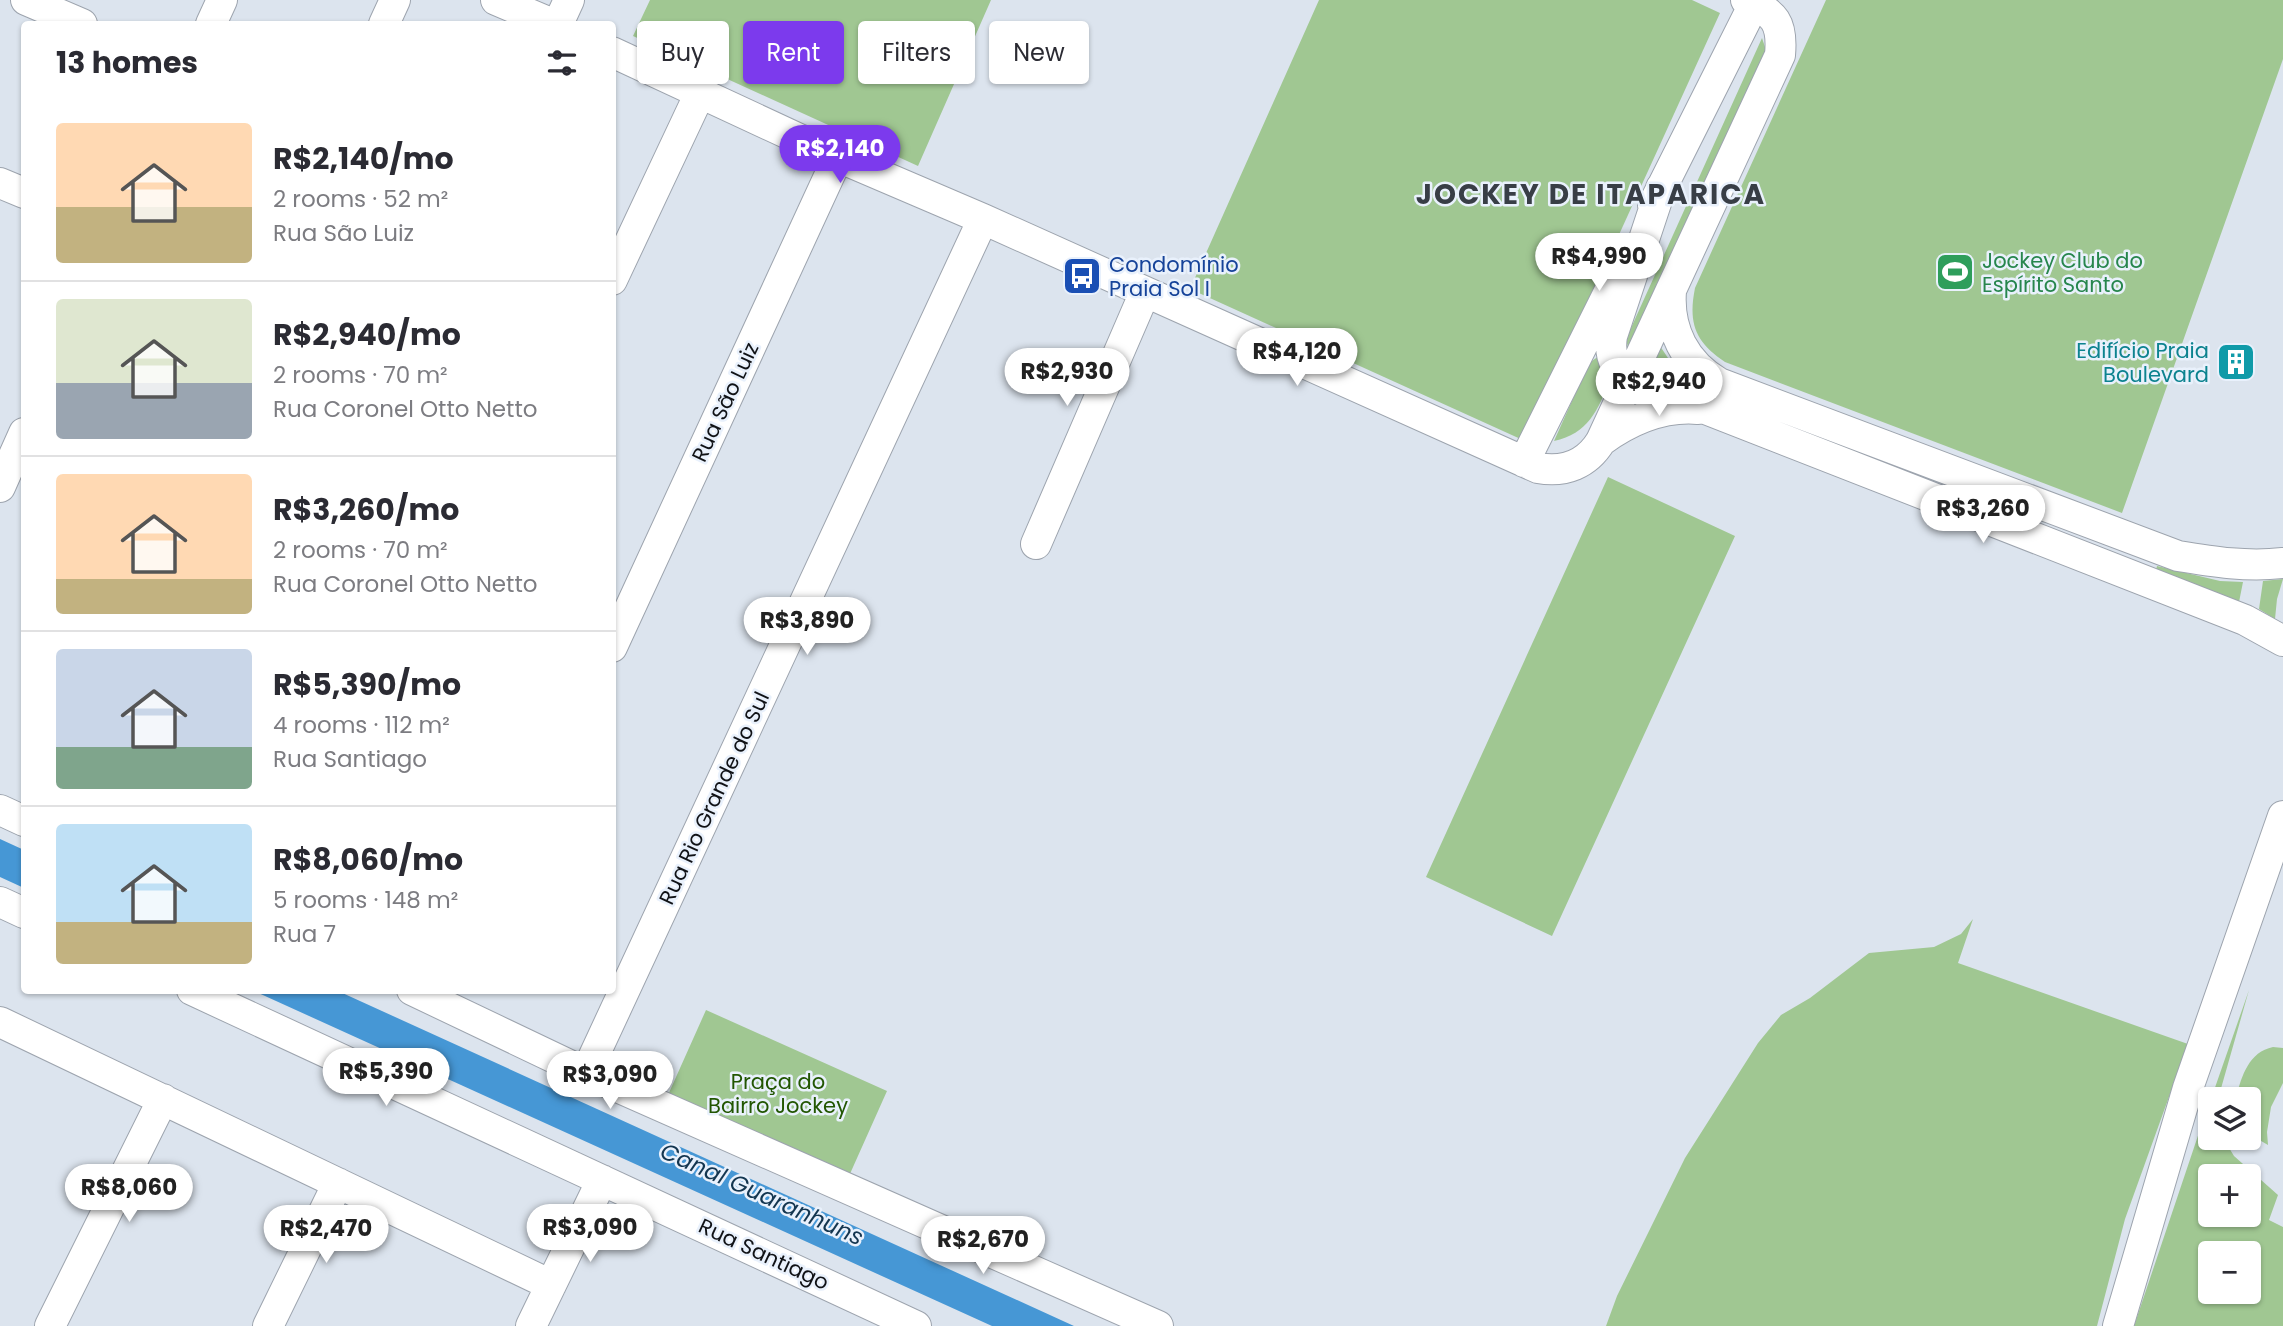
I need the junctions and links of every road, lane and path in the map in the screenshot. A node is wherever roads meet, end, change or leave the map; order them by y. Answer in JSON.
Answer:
{"nodes":[{"id":1,"x":26,"y":0,"type":"edge"},
{"id":2,"x":222,"y":0,"type":"edge"},
{"id":3,"x":395,"y":0,"type":"edge"},
{"id":4,"x":496,"y":0,"type":"edge"},
{"id":5,"x":569,"y":0,"type":"edge"},
{"id":6,"x":1752,"y":1,"type":"edge"},
{"id":7,"x":75,"y":21,"type":"edge"},
{"id":8,"x":212,"y":21,"type":"edge"},
{"id":9,"x":385,"y":21,"type":"edge"},
{"id":10,"x":548,"y":21,"type":"edge"},
{"id":11,"x":558,"y":21,"type":"edge"},
{"id":12,"x":616,"y":54,"type":"edge"},
{"id":13,"x":700,"y":93,"type":"junction"},
{"id":14,"x":838,"y":157,"type":"junction"},
{"id":15,"x":0,"y":183,"type":"edge"},
{"id":16,"x":1661,"y":188,"type":"junction"},
{"id":17,"x":21,"y":192,"type":"edge"},
{"id":18,"x":983,"y":219,"type":"junction"},
{"id":19,"x":616,"y":272,"type":"edge"},
{"id":20,"x":1671,"y":287,"type":"junction"},
{"id":21,"x":1146,"y":292,"type":"junction"},
{"id":22,"x":1629,"y":379,"type":"junction"},
{"id":23,"x":1708,"y":410,"type":"junction"},
{"id":24,"x":21,"y":440,"type":"edge"},
{"id":25,"x":1601,"y":441,"type":"junction"},
{"id":26,"x":1524,"y":462,"type":"junction"},
{"id":27,"x":0,"y":487,"type":"edge"},
{"id":28,"x":1036,"y":544,"type":"dead end"},
{"id":29,"x":2283,"y":563,"type":"edge"},
{"id":30,"x":616,"y":639,"type":"edge"},
{"id":31,"x":2283,"y":641,"type":"edge"},
{"id":32,"x":2283,"y":816,"type":"edge"},
{"id":33,"x":0,"y":902,"type":"edge"},
{"id":34,"x":21,"y":912,"type":"edge"},
{"id":35,"x":201,"y":994,"type":"edge"},
{"id":36,"x":432,"y":994,"type":"edge"},
{"id":37,"x":451,"y":998,"type":"edge"},
{"id":38,"x":0,"y":1022,"type":"edge"},
{"id":39,"x":586,"y":1073,"type":"junction"},
{"id":40,"x":163,"y":1099,"type":"junction"},
{"id":41,"x":602,"y":1180,"type":"junction"},
{"id":42,"x":338,"y":1183,"type":"junction"},
{"id":43,"x":551,"y":1285,"type":"junction"},
{"id":44,"x":873,"y":1316,"type":"edge"},
{"id":45,"x":50,"y":1326,"type":"edge"},
{"id":46,"x":268,"y":1326,"type":"edge"},
{"id":47,"x":531,"y":1326,"type":"edge"},
{"id":48,"x":916,"y":1326,"type":"edge"},
{"id":49,"x":1158,"y":1326,"type":"edge"},
{"id":50,"x":2118,"y":1326,"type":"edge"}],
"edges":[{"from":1,"to":7,"type":"street"},
{"from":2,"to":8,"type":"street"},
{"from":3,"to":9,"type":"street"},
{"from":4,"to":10,"type":"street"},
{"from":5,"to":11,"type":"street"},
{"from":6,"to":16,"type":"street"},
{"from":6,"to":20,"type":"street"},
{"from":12,"to":13,"type":"street"},
{"from":13,"to":14,"type":"street"},
{"from":13,"to":19,"type":"street"},
{"from":14,"to":18,"type":"street"},
{"from":14,"to":30,"type":"street","name":"Rua São Luiz"},
{"from":15,"to":17,"type":"street"},
{"from":16,"to":22,"type":"street"},
{"from":16,"to":26,"type":"street"},
{"from":18,"to":21,"type":"street"},
{"from":18,"to":39,"type":"street","name":"Rua Rio Grande do Sul"},
{"from":20,"to":22,"type":"street"},
{"from":20,"to":29,"type":"street"},
{"from":21,"to":26,"type":"street"},
{"from":21,"to":28,"type":"street"},
{"from":22,"to":23,"type":"street"},
{"from":22,"to":25,"type":"street"},
{"from":23,"to":25,"type":"street"},
{"from":23,"to":31,"type":"street"},
{"from":24,"to":27,"type":"street"},
{"from":25,"to":26,"type":"street"},
{"from":32,"to":50,"type":"street"},
{"from":33,"to":34,"type":"street"},
{"from":35,"to":41,"type":"street","name":"Rua Santiago"},
{"from":36,"to":37,"type":"street"},
{"from":37,"to":39,"type":"street"},
{"from":38,"to":40,"type":"street"},
{"from":39,"to":49,"type":"street"},
{"from":40,"to":42,"type":"street"},
{"from":40,"to":45,"type":"street"},
{"from":41,"to":43,"type":"street"},
{"from":41,"to":44,"type":"street","name":"Rua Santiago"},
{"from":42,"to":43,"type":"street"},
{"from":42,"to":46,"type":"street"},
{"from":43,"to":47,"type":"street"},
{"from":44,"to":48,"type":"street","name":"Rua Santiago"}]}
